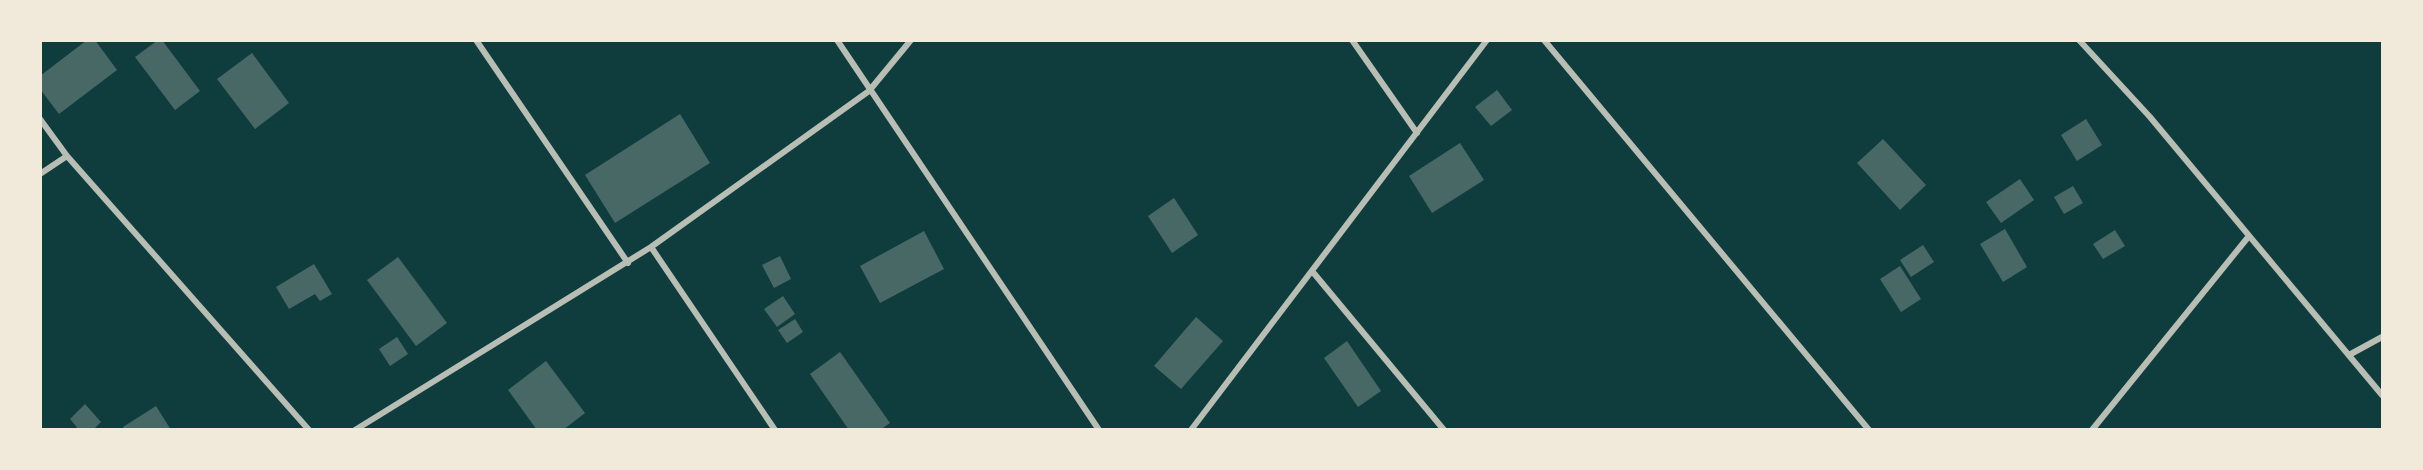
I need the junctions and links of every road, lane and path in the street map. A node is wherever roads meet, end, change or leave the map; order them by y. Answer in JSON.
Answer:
{"nodes":[{"id":1,"x":476,"y":40,"type":"edge"},
{"id":2,"x":837,"y":40,"type":"edge"},
{"id":3,"x":911,"y":40,"type":"edge"},
{"id":4,"x":1352,"y":40,"type":"edge"},
{"id":5,"x":1487,"y":40,"type":"edge"},
{"id":6,"x":1544,"y":40,"type":"edge"},
{"id":7,"x":2079,"y":40,"type":"edge"},
{"id":8,"x":869,"y":91,"type":"junction"},
{"id":9,"x":40,"y":119,"type":"edge"},
{"id":10,"x":1417,"y":133,"type":"junction"},
{"id":11,"x":67,"y":156,"type":"junction"},
{"id":12,"x":40,"y":174,"type":"edge"},
{"id":13,"x":2249,"y":236,"type":"junction"},
{"id":14,"x":651,"y":247,"type":"junction"},
{"id":15,"x":628,"y":263,"type":"junction"},
{"id":16,"x":1312,"y":271,"type":"junction"},
{"id":17,"x":2382,"y":337,"type":"edge"},
{"id":18,"x":2349,"y":355,"type":"junction"},
{"id":19,"x":2382,"y":395,"type":"edge"},
{"id":20,"x":309,"y":429,"type":"edge"},
{"id":21,"x":355,"y":429,"type":"edge"},
{"id":22,"x":775,"y":429,"type":"edge"},
{"id":23,"x":1099,"y":429,"type":"edge"},
{"id":24,"x":1191,"y":429,"type":"edge"},
{"id":25,"x":1444,"y":429,"type":"edge"},
{"id":26,"x":1869,"y":429,"type":"edge"},
{"id":27,"x":2092,"y":429,"type":"edge"}],
"edges":[{"from":1,"to":15,"type":"street"},
{"from":2,"to":8,"type":"street"},
{"from":3,"to":8,"type":"street"},
{"from":4,"to":10,"type":"street"},
{"from":5,"to":10,"type":"street"},
{"from":6,"to":26,"type":"street"},
{"from":7,"to":13,"type":"street"},
{"from":8,"to":14,"type":"street"},
{"from":8,"to":23,"type":"street"},
{"from":9,"to":11,"type":"street"},
{"from":10,"to":16,"type":"street"},
{"from":11,"to":12,"type":"street"},
{"from":11,"to":20,"type":"street"},
{"from":13,"to":18,"type":"street"},
{"from":13,"to":27,"type":"street"},
{"from":14,"to":15,"type":"street"},
{"from":14,"to":22,"type":"street"},
{"from":15,"to":21,"type":"street"},
{"from":16,"to":24,"type":"street"},
{"from":16,"to":25,"type":"street"},
{"from":17,"to":18,"type":"street"},
{"from":18,"to":19,"type":"street"}]}
